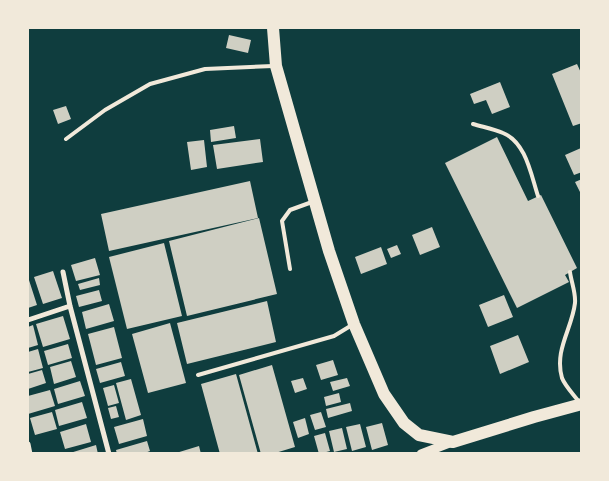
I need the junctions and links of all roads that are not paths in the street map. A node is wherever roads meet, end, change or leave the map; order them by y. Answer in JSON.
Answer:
{"nodes":[{"id":1,"x":274,"y":28,"type":"edge"},
{"id":2,"x":276,"y":66,"type":"junction"},
{"id":3,"x":473,"y":124,"type":"dead end"},
{"id":4,"x":66,"y":139,"type":"dead end"},
{"id":5,"x":538,"y":196,"type":"dead end"},
{"id":6,"x":314,"y":201,"type":"junction"},
{"id":7,"x":290,"y":269,"type":"dead end"},
{"id":8,"x":63,"y":272,"type":"dead end"},
{"id":9,"x":570,"y":272,"type":"dead end"},
{"id":10,"x":70,"y":306,"type":"junction"},
{"id":11,"x":28,"y":320,"type":"edge"},
{"id":12,"x":354,"y":324,"type":"junction"},
{"id":13,"x":198,"y":375,"type":"dead end"},
{"id":14,"x":581,"y":405,"type":"edge"},
{"id":15,"x":452,"y":442,"type":"junction"},
{"id":16,"x":28,"y":444,"type":"edge"},
{"id":17,"x":30,"y":454,"type":"edge"},
{"id":18,"x":109,"y":454,"type":"edge"},
{"id":19,"x":420,"y":454,"type":"edge"}],
"edges":[{"from":1,"to":2,"type":"main road"},
{"from":2,"to":4,"type":"lane"},
{"from":2,"to":6,"type":"main road"},
{"from":3,"to":5,"type":"lane"},
{"from":6,"to":7,"type":"lane"},
{"from":6,"to":12,"type":"main road"},
{"from":8,"to":10,"type":"street"},
{"from":9,"to":14,"type":"lane"},
{"from":10,"to":11,"type":"street"},
{"from":10,"to":18,"type":"street"},
{"from":12,"to":13,"type":"lane"},
{"from":12,"to":15,"type":"main road"},
{"from":14,"to":15,"type":"main road"},
{"from":15,"to":19,"type":"street"},
{"from":16,"to":17,"type":"street"}]}
